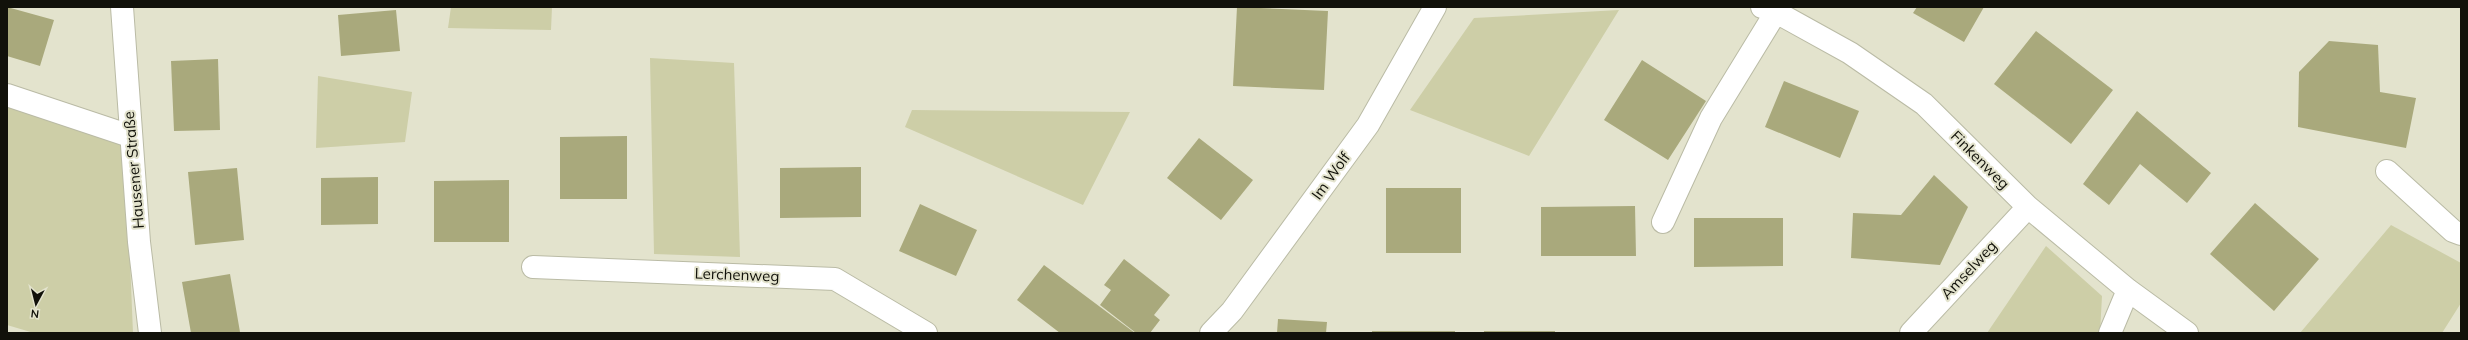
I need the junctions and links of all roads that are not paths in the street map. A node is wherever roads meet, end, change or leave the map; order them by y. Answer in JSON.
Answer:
{"nodes":[{"id":1,"x":122,"y":7,"type":"edge"},
{"id":2,"x":1435,"y":7,"type":"edge"},
{"id":3,"x":1769,"y":9,"type":"edge"},
{"id":4,"x":7,"y":95,"type":"edge"},
{"id":5,"x":130,"y":136,"type":"junction"},
{"id":6,"x":2387,"y":171,"type":"dead end"},
{"id":7,"x":2028,"y":207,"type":"junction"},
{"id":8,"x":1663,"y":222,"type":"dead end"},
{"id":9,"x":2461,"y":234,"type":"edge"},
{"id":10,"x":534,"y":267,"type":"dead end"},
{"id":11,"x":2128,"y":290,"type":"junction"},
{"id":12,"x":150,"y":333,"type":"edge"},
{"id":13,"x":926,"y":333,"type":"edge"},
{"id":14,"x":1211,"y":333,"type":"edge"},
{"id":15,"x":1911,"y":333,"type":"edge"},
{"id":16,"x":2110,"y":333,"type":"edge"},
{"id":17,"x":2186,"y":333,"type":"edge"}],
"edges":[{"from":1,"to":5,"type":"street","name":"Hausener Straße"},
{"from":2,"to":14,"type":"street","name":"Im Wolf"},
{"from":3,"to":7,"type":"street","name":"Finkenweg"},
{"from":3,"to":8,"type":"street"},
{"from":4,"to":5,"type":"street"},
{"from":5,"to":12,"type":"street","name":"Hausener Straße"},
{"from":6,"to":9,"type":"street"},
{"from":7,"to":11,"type":"street","name":"Finkenweg"},
{"from":7,"to":15,"type":"street","name":"Amselweg"},
{"from":10,"to":13,"type":"street","name":"Lerchenweg"},
{"from":11,"to":16,"type":"street"},
{"from":11,"to":17,"type":"street","name":"Finkenweg"}]}
